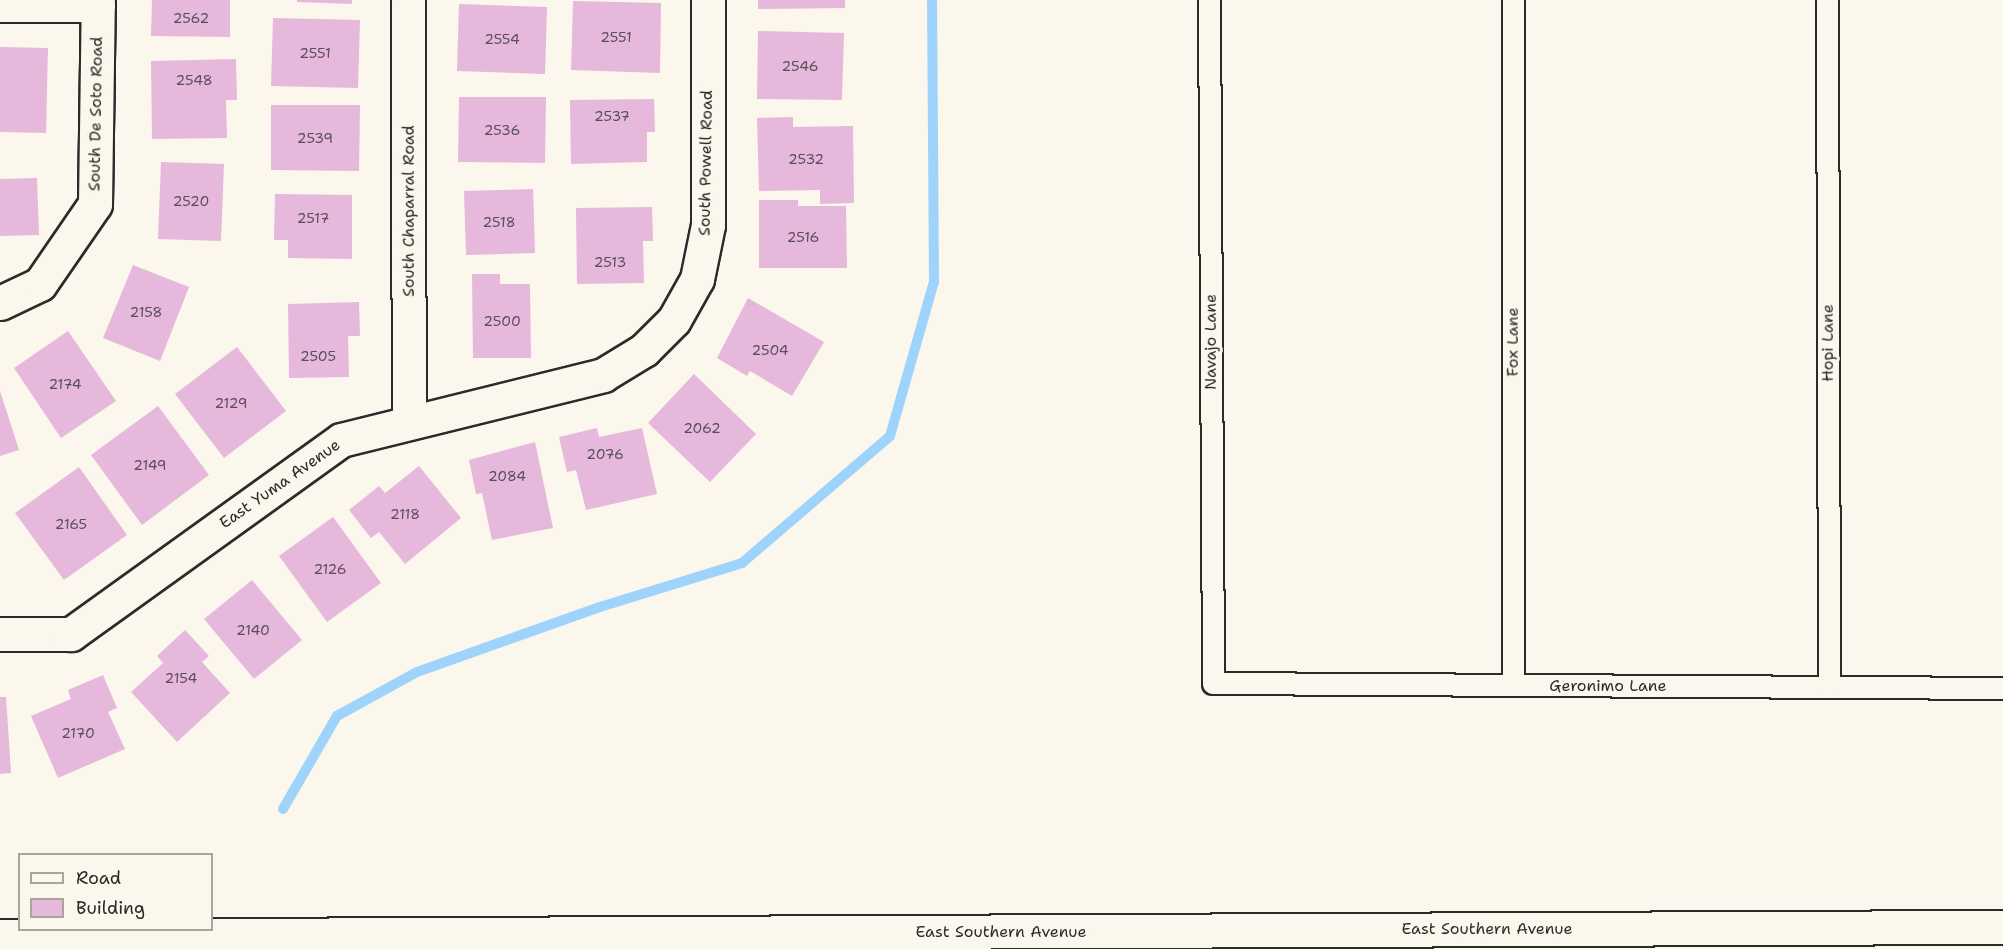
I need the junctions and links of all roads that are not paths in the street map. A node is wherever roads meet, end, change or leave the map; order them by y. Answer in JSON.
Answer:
{"nodes":[{"id":1,"x":408,"y":0,"type":"edge"},
{"id":2,"x":708,"y":0,"type":"edge"},
{"id":3,"x":1209,"y":0,"type":"edge"},
{"id":4,"x":1513,"y":0,"type":"edge"},
{"id":5,"x":1827,"y":0,"type":"edge"},
{"id":6,"x":98,"y":2,"type":"edge"},
{"id":7,"x":0,"y":5,"type":"edge"},
{"id":8,"x":0,"y":303,"type":"edge"},
{"id":9,"x":674,"y":320,"type":"joint"},
{"id":10,"x":409,"y":422,"type":"junction"},
{"id":11,"x":0,"y":634,"type":"edge"},
{"id":12,"x":1213,"y":683,"type":"joint"},
{"id":13,"x":1513,"y":685,"type":"junction"},
{"id":14,"x":1829,"y":687,"type":"junction"},
{"id":15,"x":2003,"y":688,"type":"edge"},
{"id":16,"x":2003,"y":927,"type":"edge"},
{"id":17,"x":0,"y":936,"type":"edge"},
{"id":18,"x":1600,"y":939,"type":"edge"},
{"id":19,"x":350,"y":942,"type":"edge"},
{"id":20,"x":510,"y":942,"type":"edge"}],
"edges":[{"from":1,"to":10,"type":"street","name":"South Chaparral Road"},
{"from":2,"to":9,"type":"street","name":"South Powell Road"},
{"from":3,"to":12,"type":"lane","name":"Navajo Lane"},
{"from":4,"to":13,"type":"lane","name":"Fox Lane"},
{"from":5,"to":14,"type":"lane","name":"Hopi Lane"},
{"from":6,"to":7,"type":"street"},
{"from":6,"to":8,"type":"street","name":"South De Soto Road"},
{"from":9,"to":10,"type":"street","name":"East Yuma Avenue"},
{"from":10,"to":11,"type":"street","name":"East Yuma Avenue"},
{"from":12,"to":13,"type":"lane","name":"Geronimo Lane"},
{"from":13,"to":14,"type":"lane","name":"Geronimo Lane"},
{"from":14,"to":15,"type":"lane","name":"Geronimo Lane"},
{"from":16,"to":18,"type":"street","name":"East Southern Avenue"},
{"from":17,"to":19,"type":"street","name":"East Southern Avenue"},
{"from":18,"to":20,"type":"street","name":"East Southern Avenue"},
{"from":19,"to":20,"type":"street","name":"East Southern Avenue"}]}
